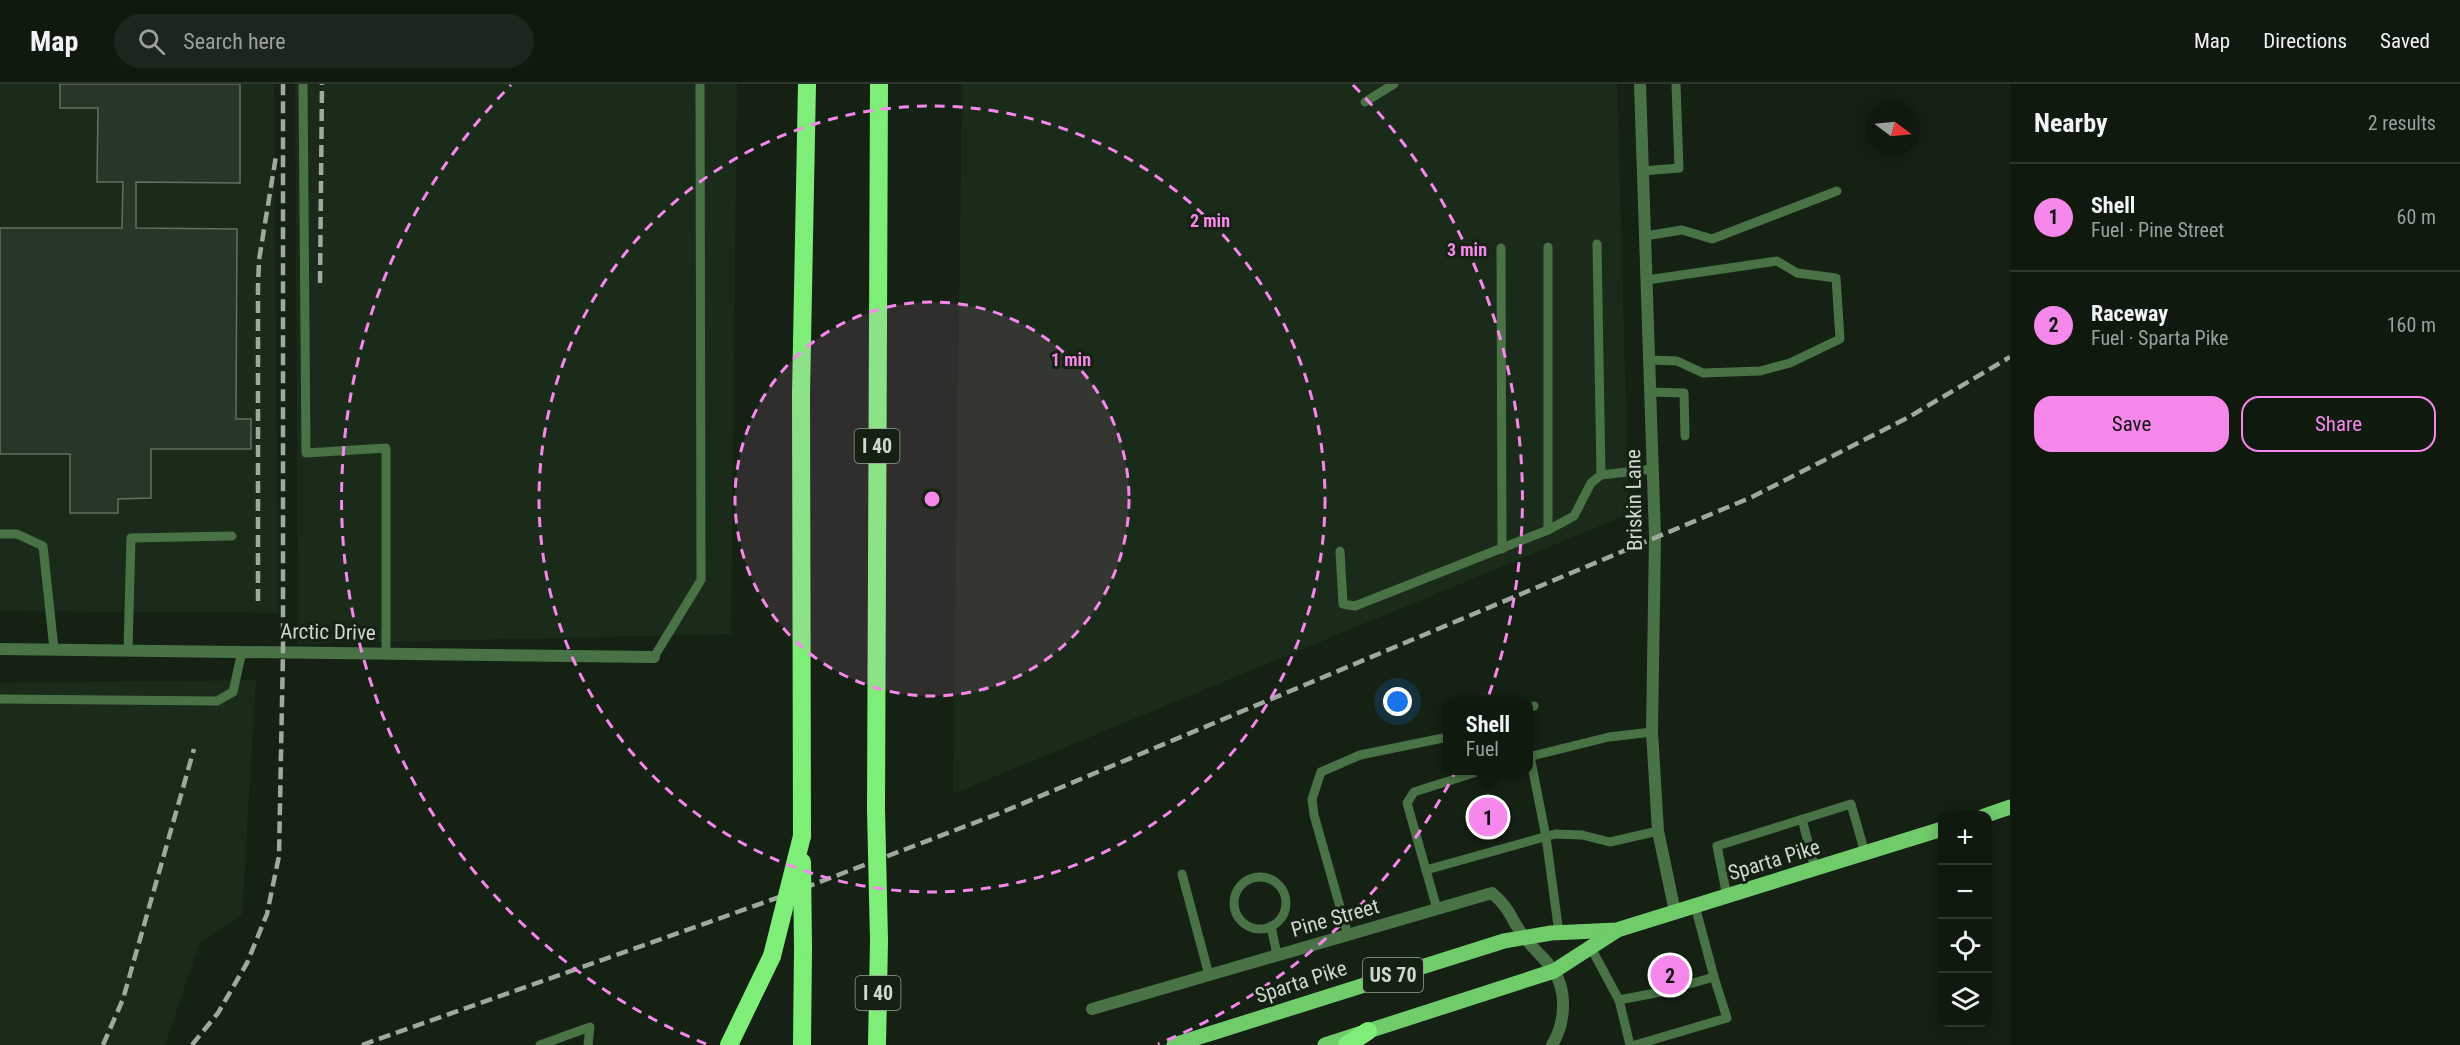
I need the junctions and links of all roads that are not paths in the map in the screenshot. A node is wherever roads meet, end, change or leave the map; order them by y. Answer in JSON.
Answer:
{"nodes":[{"id":1,"x":303,"y":84,"type":"edge"},
{"id":2,"x":700,"y":84,"type":"edge"},
{"id":3,"x":807,"y":84,"type":"edge"},
{"id":4,"x":879,"y":84,"type":"edge"},
{"id":5,"x":1394,"y":84,"type":"edge"},
{"id":6,"x":1640,"y":84,"type":"edge"},
{"id":7,"x":1676,"y":84,"type":"edge"},
{"id":8,"x":1365,"y":102,"type":"dead end"},
{"id":9,"x":1643,"y":171,"type":"junction"},
{"id":10,"x":1837,"y":192,"type":"dead end"},
{"id":11,"x":1645,"y":236,"type":"junction"},
{"id":12,"x":1597,"y":244,"type":"dead end"},
{"id":13,"x":1548,"y":247,"type":"dead end"},
{"id":14,"x":1501,"y":248,"type":"dead end"},
{"id":15,"x":1647,"y":280,"type":"junction"},
{"id":16,"x":1650,"y":360,"type":"junction"},
{"id":17,"x":1651,"y":392,"type":"junction"},
{"id":18,"x":1685,"y":436,"type":"dead end"},
{"id":19,"x":1653,"y":470,"type":"junction"},
{"id":20,"x":1601,"y":474,"type":"junction"},
{"id":21,"x":1548,"y":530,"type":"junction"},
{"id":22,"x":0,"y":534,"type":"edge"},
{"id":23,"x":232,"y":536,"type":"dead end"},
{"id":24,"x":1502,"y":549,"type":"junction"},
{"id":25,"x":1340,"y":551,"type":"dead end"},
{"id":26,"x":0,"y":649,"type":"edge"},
{"id":27,"x":54,"y":649,"type":"junction"},
{"id":28,"x":128,"y":650,"type":"junction"},
{"id":29,"x":242,"y":651,"type":"junction"},
{"id":30,"x":386,"y":653,"type":"junction"},
{"id":31,"x":654,"y":657,"type":"joint"},
{"id":32,"x":0,"y":699,"type":"edge"},
{"id":33,"x":1652,"y":732,"type":"junction"},
{"id":34,"x":1443,"y":738,"type":"edge"},
{"id":35,"x":1533,"y":756,"type":"edge"},
{"id":36,"x":1469,"y":775,"type":"edge"},
{"id":37,"x":1533,"y":775,"type":"edge"},
{"id":38,"x":2010,"y":807,"type":"edge"},
{"id":39,"x":1992,"y":813,"type":"edge"},
{"id":40,"x":1802,"y":819,"type":"junction"},
{"id":41,"x":1938,"y":830,"type":"edge"},
{"id":42,"x":1658,"y":831,"type":"junction"},
{"id":43,"x":802,"y":836,"type":"junction"},
{"id":44,"x":1546,"y":837,"type":"junction"},
{"id":45,"x":1865,"y":853,"type":"junction"},
{"id":46,"x":1815,"y":868,"type":"junction"},
{"id":47,"x":1426,"y":870,"type":"junction"},
{"id":48,"x":1182,"y":874,"type":"dead end"},
{"id":49,"x":1727,"y":897,"type":"junction"},
{"id":50,"x":1695,"y":906,"type":"junction"},
{"id":51,"x":1437,"y":909,"type":"junction"},
{"id":52,"x":1675,"y":912,"type":"junction"},
{"id":53,"x":1271,"y":927,"type":"junction"},
{"id":54,"x":1617,"y":930,"type":"junction"},
{"id":55,"x":1559,"y":933,"type":"junction"},
{"id":56,"x":1348,"y":935,"type":"junction"},
{"id":57,"x":1523,"y":936,"type":"junction"},
{"id":58,"x":1591,"y":948,"type":"junction"},
{"id":59,"x":1277,"y":955,"type":"junction"},
{"id":60,"x":1554,"y":971,"type":"junction"},
{"id":61,"x":1209,"y":975,"type":"junction"},
{"id":62,"x":1714,"y":977,"type":"junction"},
{"id":63,"x":1618,"y":1000,"type":"junction"},
{"id":64,"x":1092,"y":1009,"type":"dead end"},
{"id":65,"x":1368,"y":1031,"type":"junction"},
{"id":66,"x":540,"y":1045,"type":"edge"},
{"id":67,"x":588,"y":1045,"type":"edge"},
{"id":68,"x":729,"y":1045,"type":"edge"},
{"id":69,"x":802,"y":1045,"type":"edge"},
{"id":70,"x":877,"y":1045,"type":"edge"},
{"id":71,"x":1174,"y":1045,"type":"edge"},
{"id":72,"x":1324,"y":1045,"type":"edge"},
{"id":73,"x":1347,"y":1045,"type":"edge"},
{"id":74,"x":1552,"y":1045,"type":"edge"},
{"id":75,"x":1630,"y":1045,"type":"edge"},
{"id":76,"x":1635,"y":1045,"type":"edge"}],
"edges":[{"from":1,"to":30,"type":"lane"},
{"from":2,"to":31,"type":"lane"},
{"from":3,"to":43,"type":"highway"},
{"from":4,"to":70,"type":"highway","number":"I 40","bridge":true},
{"from":5,"to":8,"type":"lane"},
{"from":6,"to":9,"type":"street","name":"Briskin Lane"},
{"from":7,"to":9,"type":"lane"},
{"from":9,"to":11,"type":"street","name":"Briskin Lane"},
{"from":10,"to":11,"type":"lane"},
{"from":11,"to":15,"type":"street","name":"Briskin Lane"},
{"from":12,"to":20,"type":"lane"},
{"from":13,"to":21,"type":"lane"},
{"from":14,"to":24,"type":"lane"},
{"from":15,"to":16,"type":"street","name":"Briskin Lane"},
{"from":15,"to":16,"type":"lane"},
{"from":16,"to":17,"type":"street","name":"Briskin Lane"},
{"from":17,"to":18,"type":"lane"},
{"from":17,"to":19,"type":"street","name":"Briskin Lane"},
{"from":19,"to":20,"type":"lane"},
{"from":19,"to":33,"type":"street","name":"Briskin Lane"},
{"from":20,"to":21,"type":"lane"},
{"from":21,"to":24,"type":"lane"},
{"from":22,"to":27,"type":"lane"},
{"from":23,"to":28,"type":"lane"},
{"from":24,"to":25,"type":"lane"},
{"from":26,"to":27,"type":"street","name":"Arctic Drive"},
{"from":27,"to":28,"type":"street","name":"Arctic Drive"},
{"from":28,"to":29,"type":"street","name":"Arctic Drive"},
{"from":29,"to":30,"type":"street","name":"Arctic Drive"},
{"from":29,"to":32,"type":"lane"},
{"from":30,"to":31,"type":"street","name":"Arctic Drive"},
{"from":33,"to":35,"type":"lane"},
{"from":33,"to":42,"type":"street","name":"Briskin Lane"},
{"from":34,"to":56,"type":"lane"},
{"from":36,"to":47,"type":"lane"},
{"from":37,"to":44,"type":"lane"},
{"from":38,"to":39,"type":"main road"},
{"from":40,"to":45,"type":"lane"},
{"from":40,"to":46,"type":"lane"},
{"from":40,"to":49,"type":"lane"},
{"from":41,"to":45,"type":"main road","name":"Sparta Pike","number":"US 70"},
{"from":42,"to":44,"type":"lane"},
{"from":42,"to":52,"type":"street","name":"Briskin Lane"},
{"from":43,"to":68,"type":"highway","bridge":true},
{"from":43,"to":69,"type":"highway","bridge":true},
{"from":44,"to":47,"type":"lane"},
{"from":44,"to":55,"type":"lane"},
{"from":45,"to":46,"type":"main road","name":"Sparta Pike","number":"US 70"},
{"from":46,"to":49,"type":"main road","name":"Sparta Pike","number":"US 70"},
{"from":47,"to":51,"type":"lane"},
{"from":48,"to":61,"type":"lane"},
{"from":49,"to":50,"type":"main road","name":"Sparta Pike","number":"US 70"},
{"from":50,"to":52,"type":"main road","name":"Sparta Pike","number":"US 70"},
{"from":50,"to":62,"type":"lane"},
{"from":51,"to":56,"type":"street","name":"Pine Street"},
{"from":51,"to":57,"type":"street","name":"Pine Street"},
{"from":52,"to":54,"type":"main road","name":"Sparta Pike","number":"US 70"},
{"from":53,"to":53,"type":"lane"},
{"from":53,"to":59,"type":"lane"},
{"from":54,"to":55,"type":"main road","name":"Sparta Pike","number":"US 70"},
{"from":54,"to":58,"type":"main road","name":"Sparta Pike","number":"US 70"},
{"from":55,"to":57,"type":"main road","name":"Sparta Pike","number":"US 70"},
{"from":56,"to":59,"type":"street","name":"Pine Street"},
{"from":57,"to":60,"type":"street","name":"Pine Street"},
{"from":57,"to":71,"type":"main road","name":"Sparta Pike","number":"US 70"},
{"from":58,"to":60,"type":"main road","name":"Sparta Pike","number":"US 70"},
{"from":58,"to":63,"type":"lane"},
{"from":59,"to":61,"type":"street","name":"Pine Street"},
{"from":60,"to":65,"type":"main road","name":"Sparta Pike","number":"US 70"},
{"from":60,"to":74,"type":"street"},
{"from":61,"to":64,"type":"street","name":"Pine Street"},
{"from":62,"to":63,"type":"lane"},
{"from":62,"to":76,"type":"lane"},
{"from":63,"to":75,"type":"lane"},
{"from":65,"to":72,"type":"main road","name":"Sparta Pike","number":"US 70"},
{"from":65,"to":73,"type":"highway"},
{"from":66,"to":67,"type":"lane"}]}
